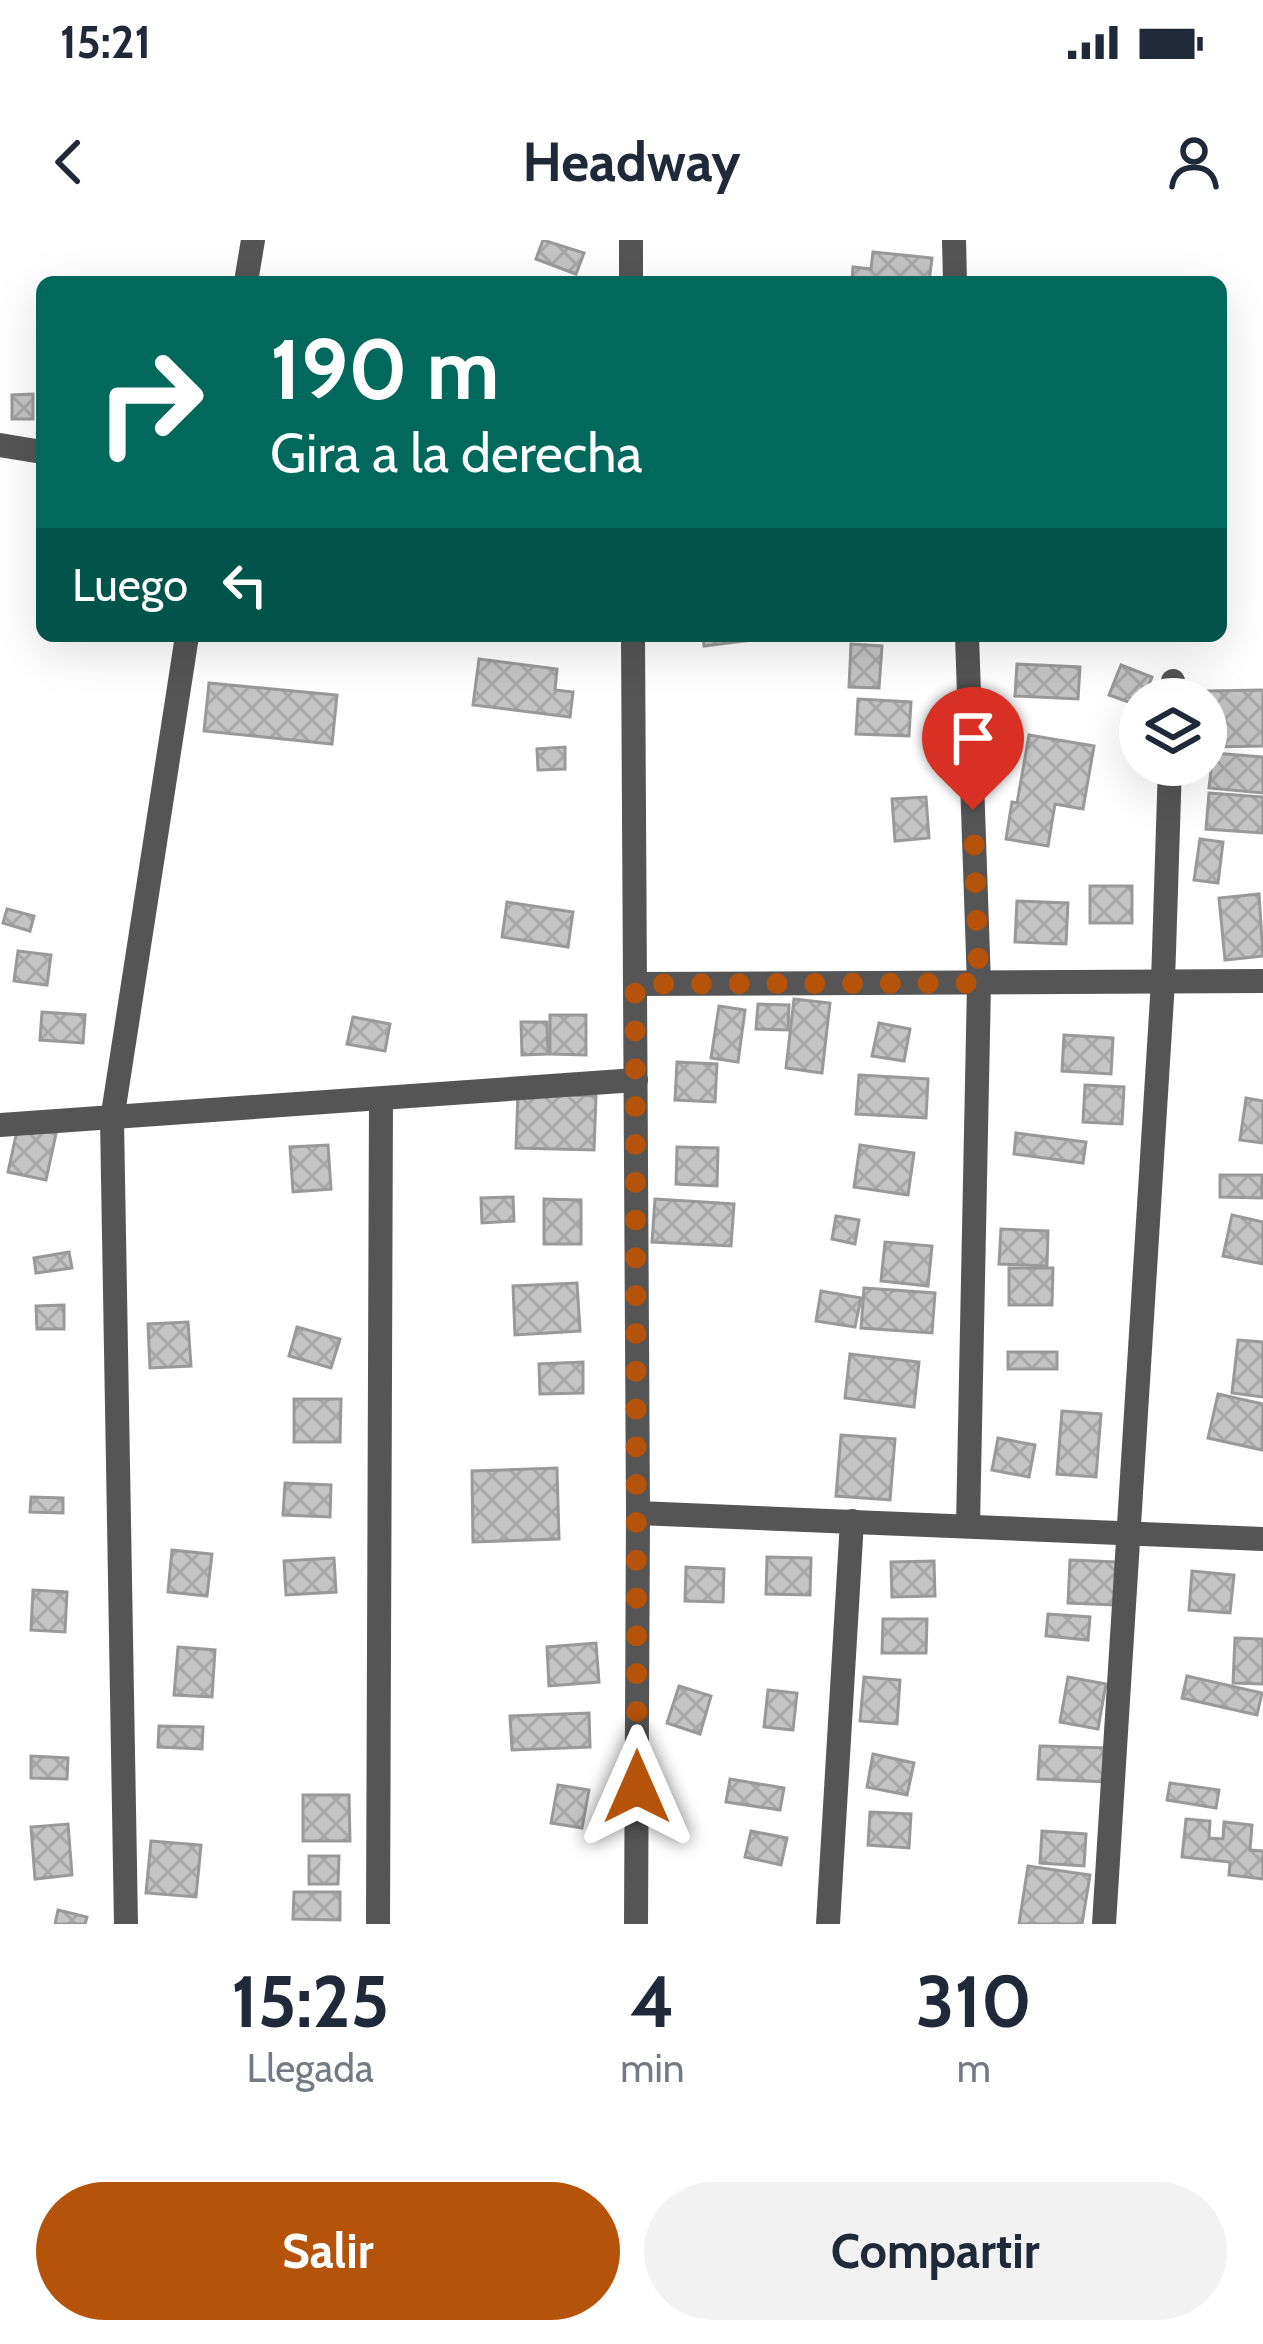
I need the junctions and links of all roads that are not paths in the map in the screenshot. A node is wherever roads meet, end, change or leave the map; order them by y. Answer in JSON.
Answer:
{"nodes":[{"id":1,"x":253,"y":240,"type":"edge"},
{"id":2,"x":631,"y":240,"type":"edge"},
{"id":3,"x":954,"y":240,"type":"edge"},
{"id":4,"x":247,"y":276,"type":"edge"},
{"id":5,"x":631,"y":276,"type":"edge"},
{"id":6,"x":955,"y":276,"type":"edge"},
{"id":7,"x":0,"y":445,"type":"edge"},
{"id":8,"x":36,"y":451,"type":"edge"},
{"id":9,"x":187,"y":642,"type":"edge"},
{"id":10,"x":633,"y":642,"type":"edge"},
{"id":11,"x":967,"y":642,"type":"edge"},
{"id":12,"x":1169,"y":786,"type":"edge"},
{"id":13,"x":1263,"y":981,"type":"edge"},
{"id":14,"x":1163,"y":982,"type":"junction"},
{"id":15,"x":979,"y":983,"type":"junction"},
{"id":16,"x":635,"y":984,"type":"junction"},
{"id":17,"x":636,"y":1080,"type":"junction"},
{"id":18,"x":381,"y":1099,"type":"junction"},
{"id":19,"x":112,"y":1120,"type":"junction"},
{"id":20,"x":0,"y":1125,"type":"edge"},
{"id":21,"x":638,"y":1513,"type":"junction"},
{"id":22,"x":852,"y":1521,"type":"junction"},
{"id":23,"x":968,"y":1526,"type":"junction"},
{"id":24,"x":1128,"y":1533,"type":"junction"},
{"id":25,"x":1263,"y":1539,"type":"edge"},
{"id":26,"x":126,"y":1924,"type":"edge"},
{"id":27,"x":378,"y":1924,"type":"edge"},
{"id":28,"x":636,"y":1924,"type":"edge"},
{"id":29,"x":828,"y":1924,"type":"edge"},
{"id":30,"x":1104,"y":1924,"type":"edge"}],
"edges":[{"from":1,"to":4,"type":"street"},
{"from":2,"to":5,"type":"street"},
{"from":3,"to":6,"type":"street"},
{"from":7,"to":8,"type":"street"},
{"from":9,"to":19,"type":"street"},
{"from":10,"to":16,"type":"street"},
{"from":11,"to":15,"type":"street"},
{"from":12,"to":14,"type":"street"},
{"from":13,"to":14,"type":"street"},
{"from":14,"to":15,"type":"street"},
{"from":14,"to":24,"type":"street"},
{"from":15,"to":16,"type":"street"},
{"from":15,"to":23,"type":"street"},
{"from":16,"to":17,"type":"street"},
{"from":17,"to":18,"type":"street"},
{"from":17,"to":21,"type":"street"},
{"from":18,"to":19,"type":"street"},
{"from":18,"to":27,"type":"street"},
{"from":19,"to":20,"type":"street"},
{"from":19,"to":26,"type":"street"},
{"from":21,"to":22,"type":"street"},
{"from":21,"to":28,"type":"street"},
{"from":22,"to":23,"type":"street"},
{"from":22,"to":29,"type":"street"},
{"from":23,"to":24,"type":"street"},
{"from":24,"to":25,"type":"street"},
{"from":24,"to":30,"type":"street"}]}
